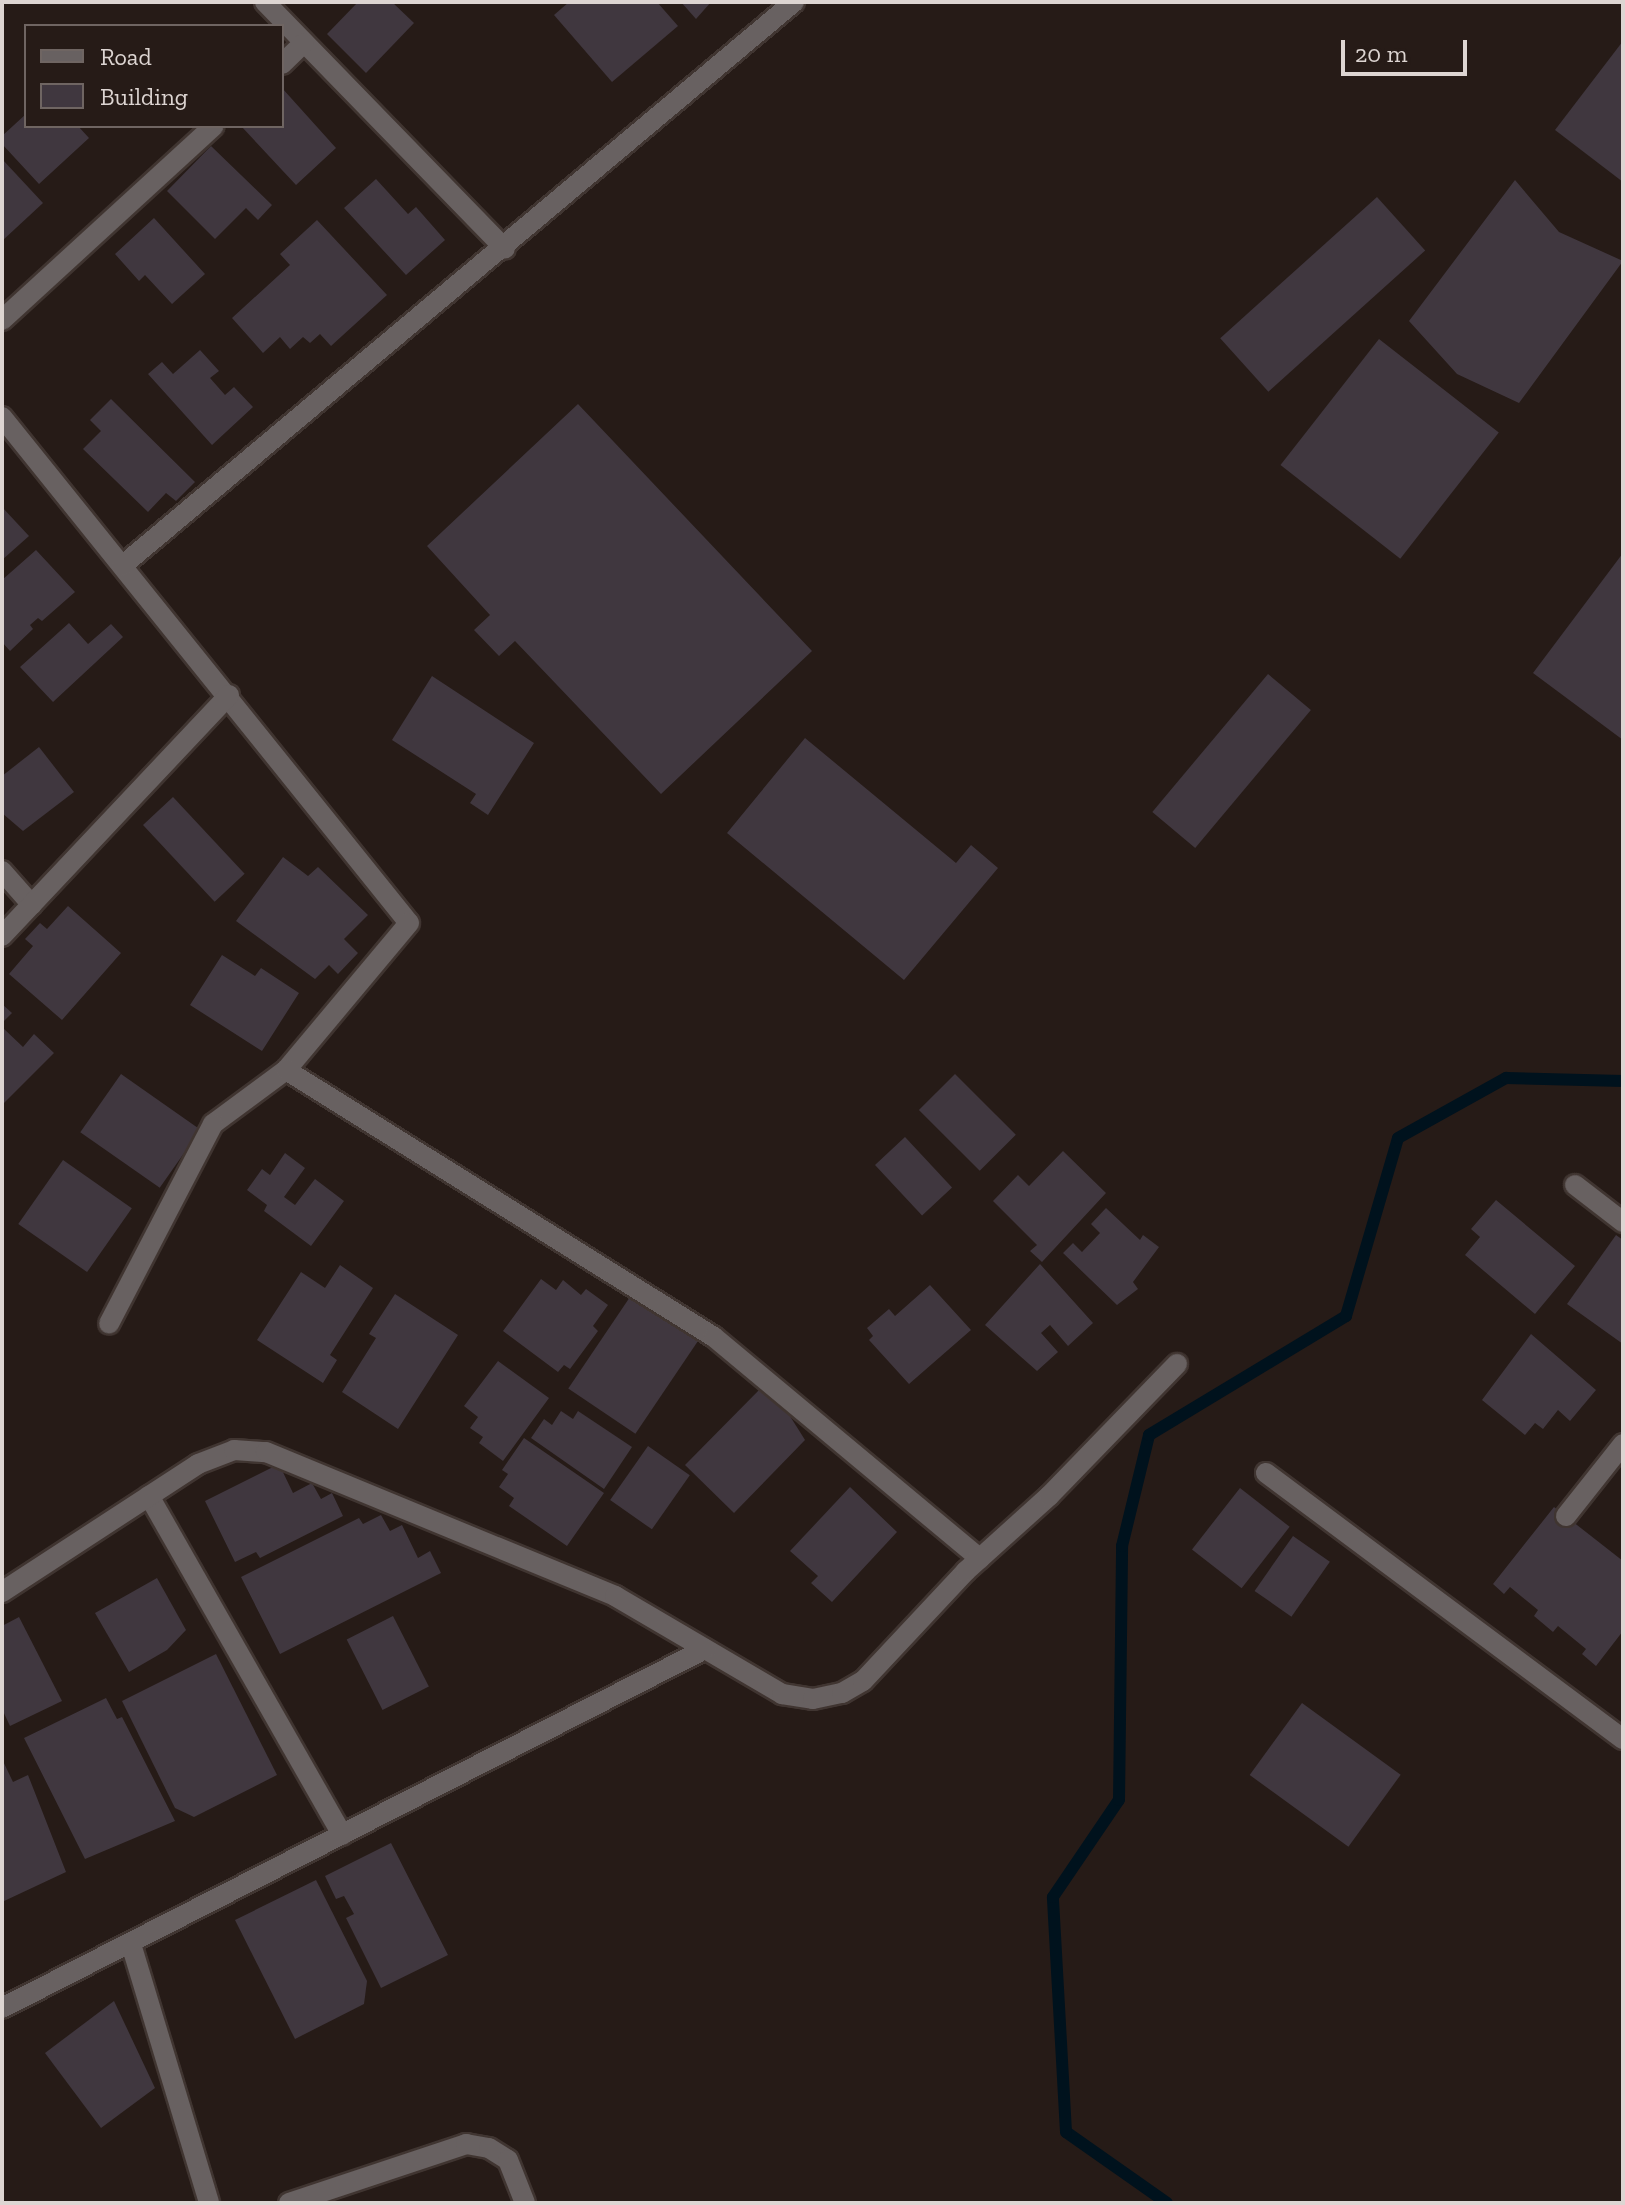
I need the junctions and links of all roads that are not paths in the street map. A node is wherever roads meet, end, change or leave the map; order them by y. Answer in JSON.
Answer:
{"nodes":[{"id":1,"x":265,"y":2,"type":"edge"},
{"id":2,"x":794,"y":2,"type":"edge"},
{"id":3,"x":304,"y":43,"type":"junction"},
{"id":4,"x":284,"y":62,"type":"edge"},
{"id":5,"x":212,"y":128,"type":"edge"},
{"id":6,"x":505,"y":249,"type":"junction"},
{"id":7,"x":2,"y":320,"type":"edge"},
{"id":8,"x":2,"y":417,"type":"edge"},
{"id":9,"x":123,"y":565,"type":"junction"},
{"id":10,"x":229,"y":695,"type":"junction"},
{"id":11,"x":2,"y":871,"type":"edge"},
{"id":12,"x":32,"y":905,"type":"junction"},
{"id":13,"x":2,"y":936,"type":"edge"},
{"id":14,"x":286,"y":1070,"type":"junction"},
{"id":15,"x":1575,"y":1185,"type":"dead end"},
{"id":16,"x":1623,"y":1222,"type":"edge"},
{"id":17,"x":109,"y":1324,"type":"dead end"},
{"id":18,"x":1177,"y":1364,"type":"dead end"},
{"id":19,"x":1623,"y":1444,"type":"edge"},
{"id":20,"x":1266,"y":1473,"type":"dead end"},
{"id":21,"x":149,"y":1496,"type":"junction"},
{"id":22,"x":1566,"y":1516,"type":"dead end"},
{"id":23,"x":980,"y":1559,"type":"junction"},
{"id":24,"x":2,"y":1592,"type":"edge"},
{"id":25,"x":705,"y":1649,"type":"junction"},
{"id":26,"x":1623,"y":1739,"type":"edge"},
{"id":27,"x":342,"y":1835,"type":"junction"},
{"id":28,"x":131,"y":1944,"type":"junction"},
{"id":29,"x":2,"y":2008,"type":"edge"},
{"id":30,"x":209,"y":2203,"type":"edge"},
{"id":31,"x":289,"y":2203,"type":"edge"},
{"id":32,"x":525,"y":2203,"type":"edge"}],
"edges":[{"from":1,"to":3,"type":"street"},
{"from":2,"to":6,"type":"street"},
{"from":3,"to":4,"type":"street"},
{"from":3,"to":6,"type":"street"},
{"from":5,"to":7,"type":"street"},
{"from":6,"to":9,"type":"street"},
{"from":8,"to":9,"type":"street"},
{"from":9,"to":10,"type":"street"},
{"from":10,"to":12,"type":"street"},
{"from":10,"to":14,"type":"street"},
{"from":11,"to":12,"type":"street"},
{"from":12,"to":13,"type":"street"},
{"from":14,"to":17,"type":"street"},
{"from":14,"to":23,"type":"street"},
{"from":15,"to":16,"type":"street"},
{"from":18,"to":23,"type":"street"},
{"from":19,"to":22,"type":"street"},
{"from":20,"to":26,"type":"street"},
{"from":21,"to":24,"type":"street"},
{"from":21,"to":25,"type":"street"},
{"from":21,"to":27,"type":"street"},
{"from":23,"to":25,"type":"street"},
{"from":25,"to":27,"type":"street"},
{"from":27,"to":28,"type":"street"},
{"from":28,"to":29,"type":"street"},
{"from":28,"to":30,"type":"street"},
{"from":31,"to":32,"type":"street"}]}
